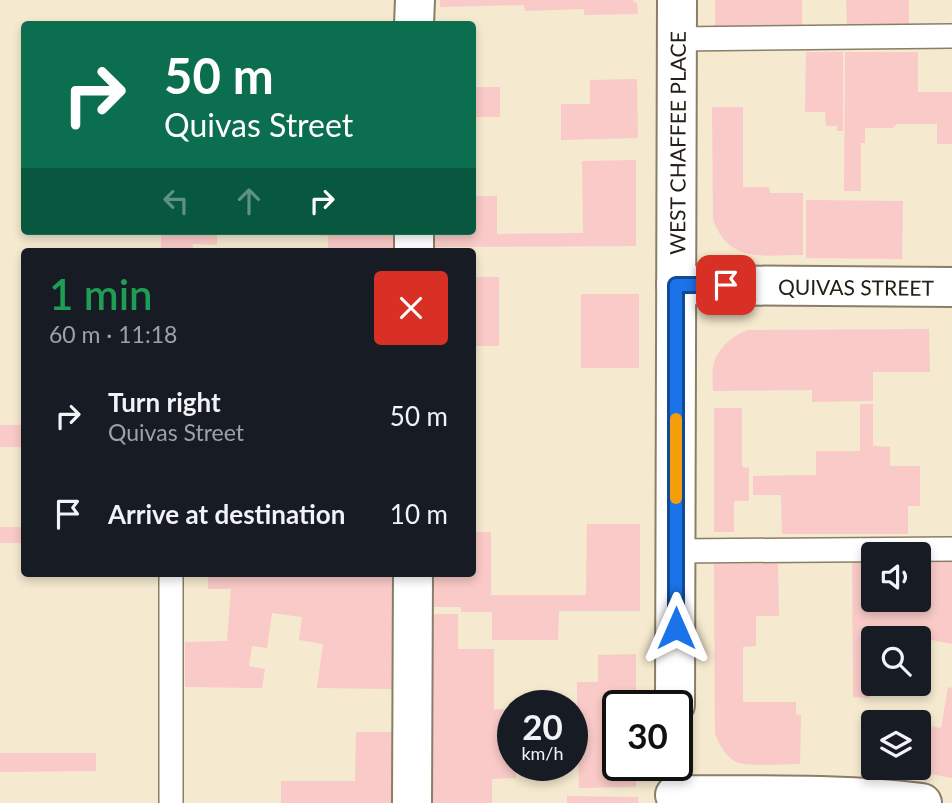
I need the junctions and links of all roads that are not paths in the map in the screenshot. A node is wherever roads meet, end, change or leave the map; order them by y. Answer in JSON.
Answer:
{"nodes":[{"id":1,"x":415,"y":0,"type":"edge"},
{"id":2,"x":677,"y":0,"type":"edge"},
{"id":3,"x":414,"y":21,"type":"edge"},
{"id":4,"x":952,"y":36,"type":"edge"},
{"id":5,"x":676,"y":39,"type":"junction"},
{"id":6,"x":676,"y":285,"type":"junction"},
{"id":7,"x":952,"y":287,"type":"edge"},
{"id":8,"x":952,"y":549,"type":"edge"},
{"id":9,"x":676,"y":551,"type":"junction"},
{"id":10,"x":171,"y":577,"type":"edge"},
{"id":11,"x":413,"y":577,"type":"edge"},
{"id":12,"x":675,"y":690,"type":"edge"},
{"id":13,"x":675,"y":788,"type":"edge"},
{"id":14,"x":171,"y":803,"type":"edge"},
{"id":15,"x":412,"y":803,"type":"edge"},
{"id":16,"x":922,"y":803,"type":"edge"}],
"edges":[{"from":1,"to":3,"type":"street"},
{"from":2,"to":5,"type":"street","name":"WEST CHAFFEE PLACE"},
{"from":4,"to":5,"type":"lane"},
{"from":5,"to":6,"type":"street","name":"WEST CHAFFEE PLACE"},
{"from":6,"to":7,"type":"street","name":"QUIVAS STREET"},
{"from":6,"to":9,"type":"street","name":"WEST CHAFFEE PLACE"},
{"from":8,"to":9,"type":"lane"},
{"from":9,"to":12,"type":"street","name":"WEST CHAFFEE PLACE"},
{"from":10,"to":14,"type":"lane"},
{"from":11,"to":15,"type":"street"},
{"from":13,"to":16,"type":"street"}]}
